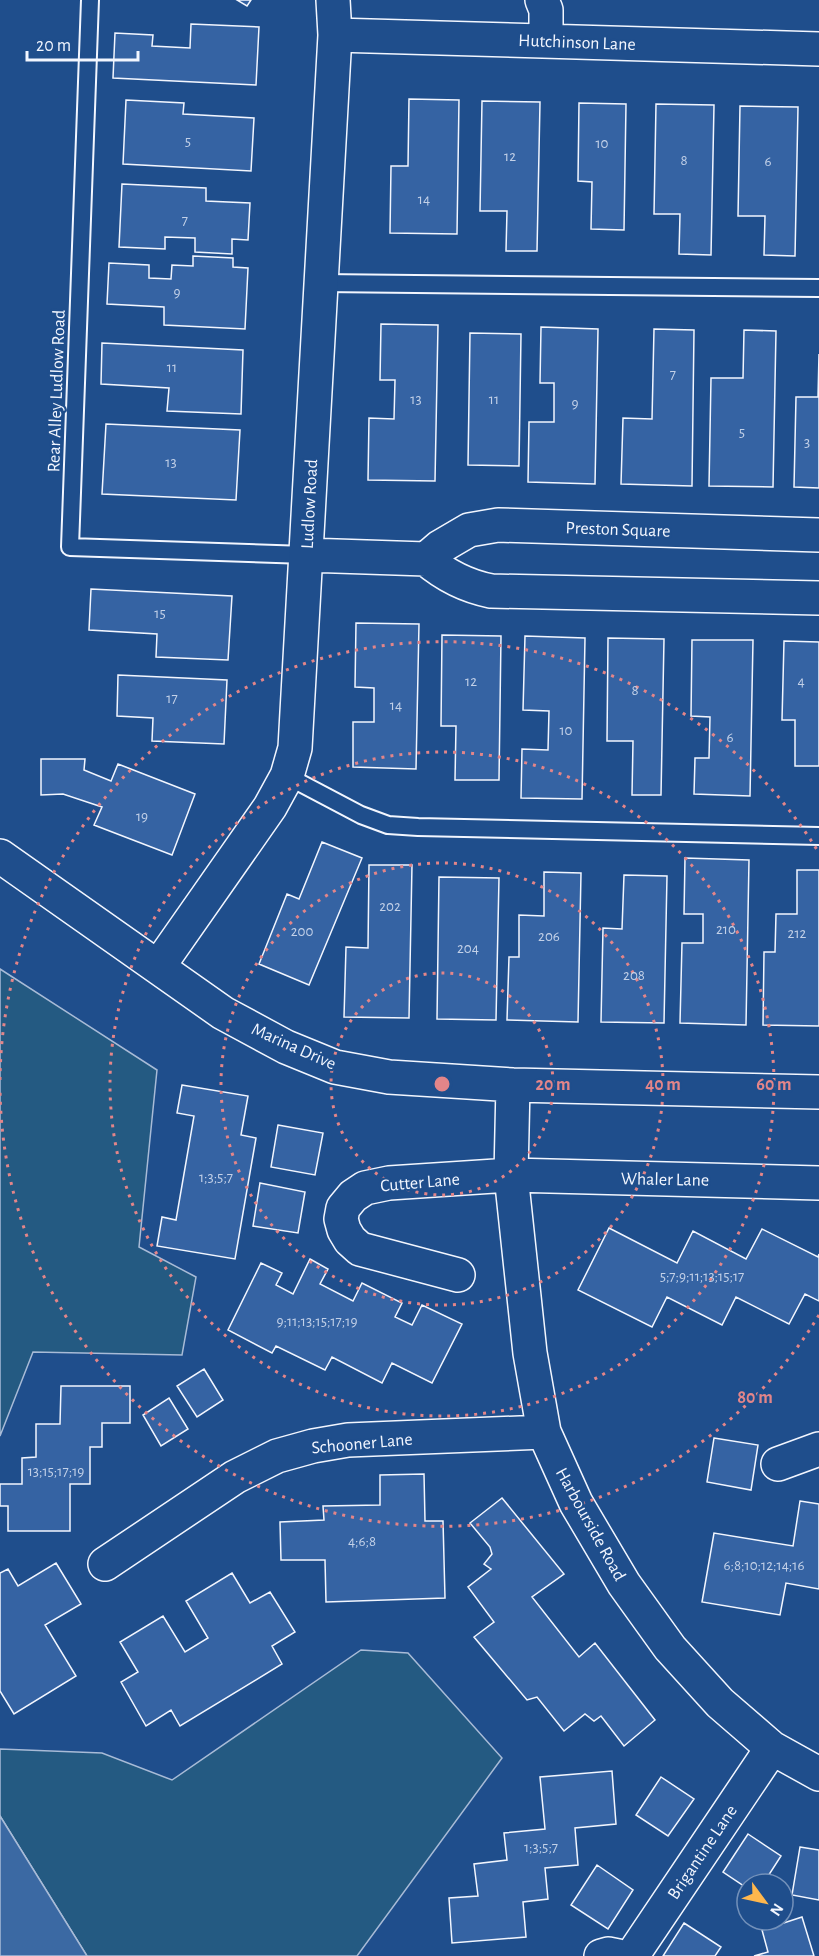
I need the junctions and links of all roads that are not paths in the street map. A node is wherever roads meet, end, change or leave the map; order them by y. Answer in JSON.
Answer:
{"nodes":[{"id":1,"x":90,"y":0,"type":"edge"},
{"id":2,"x":333,"y":0,"type":"edge"},
{"id":3,"x":542,"y":0,"type":"edge"},
{"id":4,"x":334,"y":35,"type":"junction"},
{"id":5,"x":546,"y":41,"type":"junction"},
{"id":6,"x":819,"y":49,"type":"edge"},
{"id":7,"x":321,"y":283,"type":"junction"},
{"id":8,"x":819,"y":288,"type":"edge"},
{"id":9,"x":819,"y":535,"type":"edge"},
{"id":10,"x":306,"y":555,"type":"junction"},
{"id":11,"x":426,"y":559,"type":"junction"},
{"id":12,"x":819,"y":598,"type":"edge"},
{"id":13,"x":287,"y":776,"type":"junction"},
{"id":14,"x":819,"y":836,"type":"edge"},
{"id":15,"x":0,"y":856,"type":"edge"},
{"id":16,"x":158,"y":967,"type":"junction"},
{"id":17,"x":513,"y":1085,"type":"junction"},
{"id":18,"x":819,"y":1092,"type":"edge"},
{"id":19,"x":511,"y":1175,"type":"junction"},
{"id":20,"x":819,"y":1183,"type":"edge"},
{"id":21,"x":458,"y":1275,"type":"dead end"},
{"id":22,"x":544,"y":1432,"type":"junction"},
{"id":23,"x":819,"y":1449,"type":"edge"},
{"id":24,"x":778,"y":1464,"type":"dead end"},
{"id":25,"x":105,"y":1564,"type":"dead end"},
{"id":26,"x":772,"y":1748,"type":"junction"},
{"id":27,"x":819,"y":1774,"type":"edge"},
{"id":28,"x":601,"y":1956,"type":"edge"},
{"id":29,"x":618,"y":1956,"type":"edge"},
{"id":30,"x":632,"y":1956,"type":"edge"}],
"edges":[{"from":1,"to":10,"type":"lane","name":"Rear Alley Ludlow Road"},
{"from":2,"to":4,"type":"street","name":"Ludlow Road"},
{"from":3,"to":5,"type":"street"},
{"from":4,"to":5,"type":"street","name":"Hutchinson Lane"},
{"from":4,"to":7,"type":"street","name":"Ludlow Road"},
{"from":5,"to":6,"type":"street","name":"Hutchinson Lane"},
{"from":7,"to":8,"type":"lane"},
{"from":7,"to":10,"type":"street","name":"Ludlow Road"},
{"from":9,"to":11,"type":"street","name":"Preston Square"},
{"from":10,"to":11,"type":"street"},
{"from":10,"to":13,"type":"street","name":"Ludlow Road"},
{"from":11,"to":12,"type":"street"},
{"from":13,"to":14,"type":"lane"},
{"from":13,"to":16,"type":"street","name":"Ludlow Road"},
{"from":15,"to":16,"type":"street","name":"Marina Drive"},
{"from":16,"to":17,"type":"street","name":"Marina Drive"},
{"from":17,"to":18,"type":"street","name":"Marina Drive"},
{"from":17,"to":19,"type":"street","name":"Harbourside Road"},
{"from":19,"to":20,"type":"street","name":"Whaler Lane"},
{"from":19,"to":21,"type":"street","name":"Cutter Lane"},
{"from":19,"to":22,"type":"street","name":"Harbourside Road"},
{"from":22,"to":25,"type":"street","name":"Schooner Lane"},
{"from":22,"to":26,"type":"street","name":"Harbourside Road"},
{"from":23,"to":24,"type":"street"},
{"from":26,"to":27,"type":"street","name":"Harbourside Road"},
{"from":26,"to":30,"type":"street","name":"Brigantine Lane"},
{"from":28,"to":29,"type":"street"}]}
